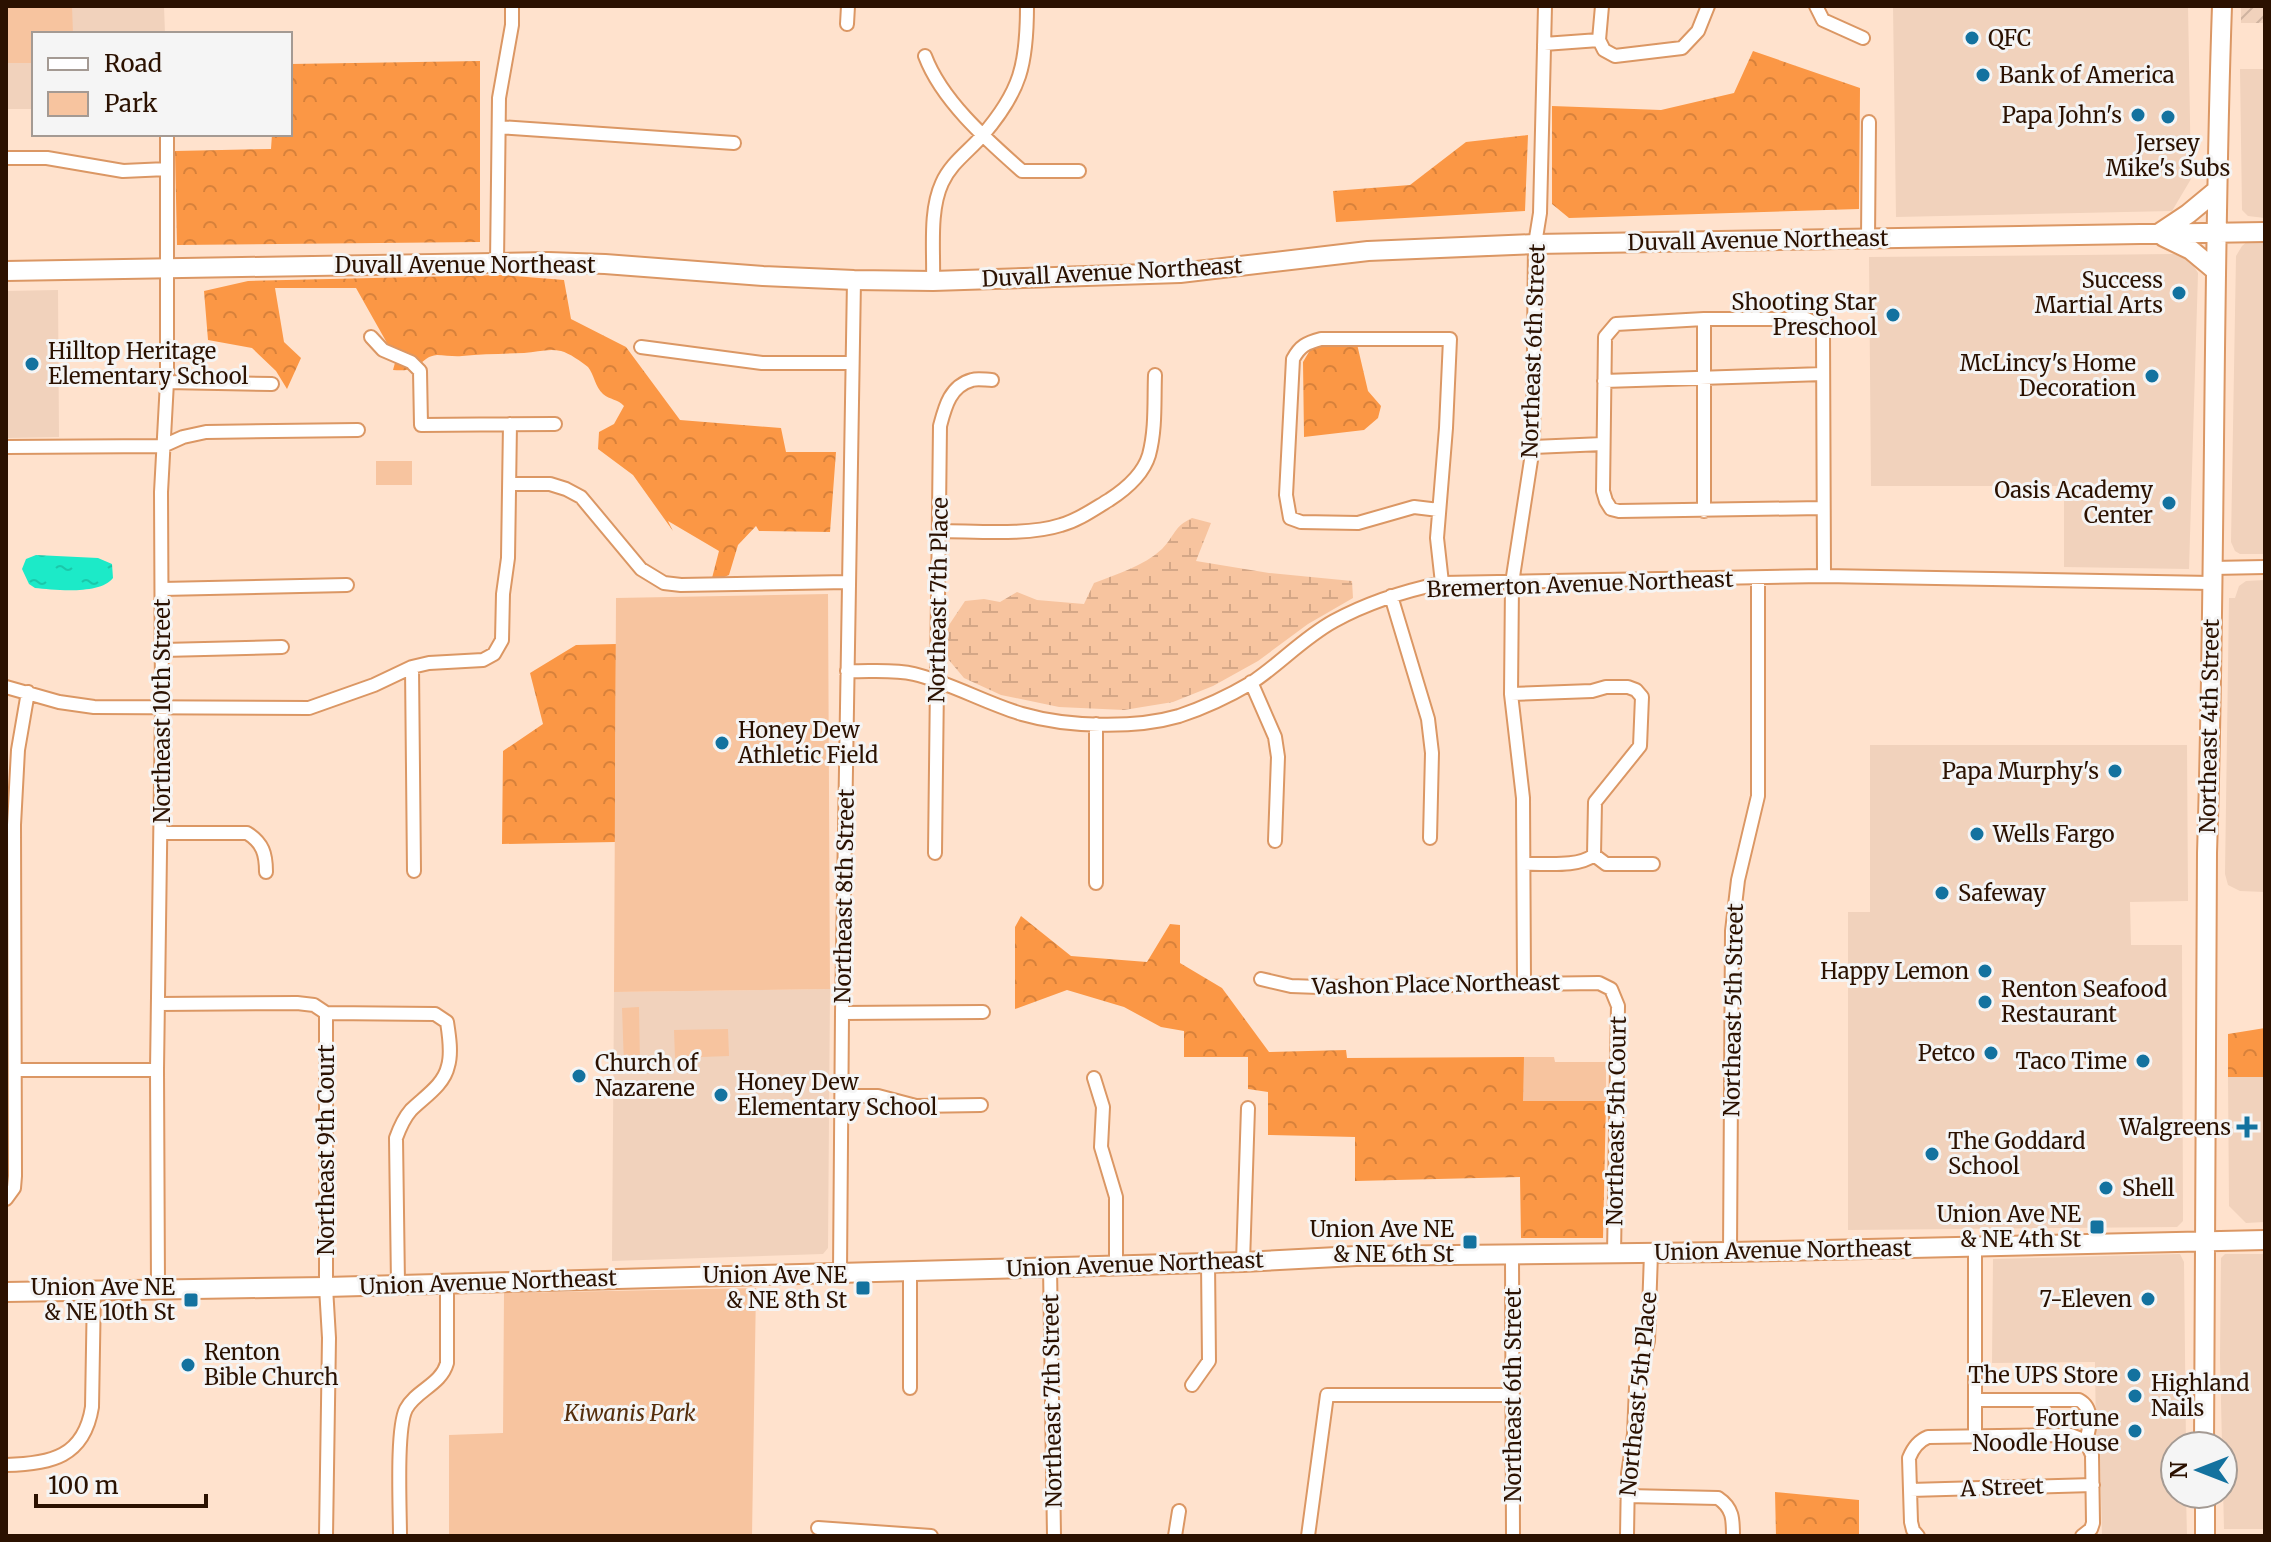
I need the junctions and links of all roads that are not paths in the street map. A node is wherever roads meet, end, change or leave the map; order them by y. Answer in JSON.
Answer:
{"nodes":[{"id":1,"x":512,"y":6,"type":"edge"},
{"id":2,"x":848,"y":6,"type":"edge"},
{"id":3,"x":1027,"y":6,"type":"edge"},
{"id":4,"x":1545,"y":6,"type":"edge"},
{"id":5,"x":1602,"y":6,"type":"edge"},
{"id":6,"x":1708,"y":6,"type":"edge"},
{"id":7,"x":1816,"y":6,"type":"edge"},
{"id":8,"x":2222,"y":6,"type":"edge"},
{"id":9,"x":847,"y":24,"type":"dead end"},
{"id":10,"x":1863,"y":38,"type":"dead end"},
{"id":11,"x":1599,"y":40,"type":"junction"},
{"id":12,"x":1544,"y":44,"type":"junction"},
{"id":13,"x":925,"y":56,"type":"dead end"},
{"id":14,"x":1869,"y":122,"type":"dead end"},
{"id":15,"x":499,"y":127,"type":"junction"},
{"id":16,"x":982,"y":135,"type":"junction"},
{"id":17,"x":167,"y":136,"type":"edge"},
{"id":18,"x":734,"y":143,"type":"dead end"},
{"id":19,"x":6,"y":158,"type":"edge"},
{"id":20,"x":167,"y":169,"type":"junction"},
{"id":21,"x":1079,"y":171,"type":"dead end"},
{"id":22,"x":2217,"y":190,"type":"junction"},
{"id":23,"x":2265,"y":232,"type":"edge"},
{"id":24,"x":2215,"y":233,"type":"junction"},
{"id":25,"x":2158,"y":234,"type":"junction"},
{"id":26,"x":1868,"y":238,"type":"junction"},
{"id":27,"x":1535,"y":244,"type":"junction"},
{"id":28,"x":497,"y":263,"type":"junction"},
{"id":29,"x":167,"y":268,"type":"junction"},
{"id":30,"x":2215,"y":270,"type":"junction"},
{"id":31,"x":6,"y":271,"type":"edge"},
{"id":32,"x":854,"y":280,"type":"junction"},
{"id":33,"x":933,"y":281,"type":"junction"},
{"id":34,"x":1704,"y":319,"type":"junction"},
{"id":35,"x":371,"y":337,"type":"dead end"},
{"id":36,"x":641,"y":347,"type":"dead end"},
{"id":37,"x":852,"y":363,"type":"junction"},
{"id":38,"x":1823,"y":374,"type":"junction"},
{"id":39,"x":1155,"y":375,"type":"dead end"},
{"id":40,"x":1704,"y":378,"type":"junction"},
{"id":41,"x":992,"y":380,"type":"dead end"},
{"id":42,"x":1604,"y":381,"type":"junction"},
{"id":43,"x":167,"y":382,"type":"junction"},
{"id":44,"x":272,"y":384,"type":"dead end"},
{"id":45,"x":510,"y":424,"type":"junction"},
{"id":46,"x":555,"y":424,"type":"dead end"},
{"id":47,"x":358,"y":430,"type":"dead end"},
{"id":48,"x":1603,"y":444,"type":"junction"},
{"id":49,"x":163,"y":446,"type":"junction"},
{"id":50,"x":6,"y":447,"type":"edge"},
{"id":51,"x":1533,"y":447,"type":"junction"},
{"id":52,"x":510,"y":484,"type":"junction"},
{"id":53,"x":1822,"y":508,"type":"junction"},
{"id":54,"x":1439,"y":510,"type":"junction"},
{"id":55,"x":1704,"y":511,"type":"junction"},
{"id":56,"x":939,"y":531,"type":"junction"},
{"id":57,"x":2265,"y":567,"type":"edge"},
{"id":58,"x":2212,"y":575,"type":"junction"},
{"id":59,"x":1824,"y":576,"type":"junction"},
{"id":60,"x":1758,"y":579,"type":"junction"},
{"id":61,"x":848,"y":582,"type":"junction"},
{"id":62,"x":1442,"y":583,"type":"junction"},
{"id":63,"x":1512,"y":583,"type":"junction"},
{"id":64,"x":347,"y":585,"type":"dead end"},
{"id":65,"x":162,"y":589,"type":"junction"},
{"id":66,"x":1391,"y":596,"type":"junction"},
{"id":67,"x":282,"y":647,"type":"dead end"},
{"id":68,"x":163,"y":650,"type":"junction"},
{"id":69,"x":412,"y":667,"type":"junction"},
{"id":70,"x":847,"y":671,"type":"junction"},
{"id":71,"x":938,"y":681,"type":"junction"},
{"id":72,"x":1251,"y":682,"type":"junction"},
{"id":73,"x":6,"y":687,"type":"edge"},
{"id":74,"x":28,"y":692,"type":"junction"},
{"id":75,"x":1511,"y":694,"type":"junction"},
{"id":76,"x":162,"y":708,"type":"junction"},
{"id":77,"x":1096,"y":724,"type":"junction"},
{"id":78,"x":10,"y":825,"type":"edge"},
{"id":79,"x":161,"y":833,"type":"junction"},
{"id":80,"x":1430,"y":838,"type":"dead end"},
{"id":81,"x":1275,"y":841,"type":"dead end"},
{"id":82,"x":935,"y":853,"type":"dead end"},
{"id":83,"x":1594,"y":855,"type":"junction"},
{"id":84,"x":1524,"y":864,"type":"junction"},
{"id":85,"x":1653,"y":864,"type":"dead end"},
{"id":86,"x":414,"y":871,"type":"dead end"},
{"id":87,"x":266,"y":872,"type":"dead end"},
{"id":88,"x":1096,"y":883,"type":"dead end"},
{"id":89,"x":1261,"y":979,"type":"dead end"},
{"id":90,"x":1524,"y":983,"type":"junction"},
{"id":91,"x":1611,"y":989,"type":"joint"},
{"id":92,"x":158,"y":1004,"type":"junction"},
{"id":93,"x":983,"y":1012,"type":"dead end"},
{"id":94,"x":326,"y":1013,"type":"junction"},
{"id":95,"x":842,"y":1013,"type":"junction"},
{"id":96,"x":17,"y":1070,"type":"junction"},
{"id":97,"x":157,"y":1070,"type":"junction"},
{"id":98,"x":1094,"y":1078,"type":"dead end"},
{"id":99,"x":842,"y":1096,"type":"junction"},
{"id":100,"x":981,"y":1105,"type":"dead end"},
{"id":101,"x":1248,"y":1108,"type":"dead end"},
{"id":102,"x":6,"y":1199,"type":"edge"},
{"id":103,"x":2204,"y":1240,"type":"junction"},
{"id":104,"x":2265,"y":1240,"type":"edge"},
{"id":105,"x":1975,"y":1246,"type":"junction"},
{"id":106,"x":1730,"y":1252,"type":"junction"},
{"id":107,"x":1651,"y":1253,"type":"junction"},
{"id":108,"x":1614,"y":1254,"type":"junction"},
{"id":109,"x":1512,"y":1255,"type":"junction"},
{"id":110,"x":1208,"y":1262,"type":"junction"},
{"id":111,"x":1243,"y":1262,"type":"junction"},
{"id":112,"x":1116,"y":1265,"type":"junction"},
{"id":113,"x":1050,"y":1266,"type":"junction"},
{"id":114,"x":910,"y":1271,"type":"junction"},
{"id":115,"x":840,"y":1272,"type":"junction"},
{"id":116,"x":447,"y":1283,"type":"junction"},
{"id":117,"x":398,"y":1284,"type":"junction"},
{"id":118,"x":326,"y":1287,"type":"junction"},
{"id":119,"x":158,"y":1288,"type":"junction"},
{"id":120,"x":94,"y":1289,"type":"junction"},
{"id":121,"x":6,"y":1292,"type":"edge"},
{"id":122,"x":1192,"y":1385,"type":"dead end"},
{"id":123,"x":910,"y":1388,"type":"dead end"},
{"id":124,"x":1513,"y":1395,"type":"junction"},
{"id":125,"x":1975,"y":1400,"type":"junction"},
{"id":126,"x":2204,"y":1430,"type":"edge"},
{"id":127,"x":1975,"y":1436,"type":"junction"},
{"id":128,"x":2086,"y":1441,"type":"junction"},
{"id":129,"x":6,"y":1465,"type":"edge"},
{"id":130,"x":2093,"y":1485,"type":"junction"},
{"id":131,"x":1910,"y":1490,"type":"junction"},
{"id":132,"x":1627,"y":1496,"type":"junction"},
{"id":133,"x":2205,"y":1510,"type":"edge"},
{"id":134,"x":1179,"y":1511,"type":"dead end"},
{"id":135,"x":818,"y":1528,"type":"dead end"},
{"id":136,"x":915,"y":1535,"type":"edge"},
{"id":137,"x":2084,"y":1535,"type":"edge"},
{"id":138,"x":326,"y":1536,"type":"edge"},
{"id":139,"x":400,"y":1536,"type":"edge"},
{"id":140,"x":931,"y":1536,"type":"edge"},
{"id":141,"x":1054,"y":1536,"type":"edge"},
{"id":142,"x":1175,"y":1536,"type":"edge"},
{"id":143,"x":1308,"y":1536,"type":"edge"},
{"id":144,"x":1513,"y":1536,"type":"edge"},
{"id":145,"x":1627,"y":1536,"type":"edge"},
{"id":146,"x":1733,"y":1536,"type":"edge"},
{"id":147,"x":1918,"y":1536,"type":"edge"},
{"id":148,"x":2205,"y":1536,"type":"edge"}],
"edges":[{"from":1,"to":15,"type":"street"},
{"from":2,"to":9,"type":"street"},
{"from":3,"to":16,"type":"street"},
{"from":4,"to":12,"type":"street","name":"Northeast 6th Street"},
{"from":5,"to":11,"type":"street"},
{"from":6,"to":11,"type":"street"},
{"from":7,"to":10,"type":"street"},
{"from":8,"to":22,"type":"main road","name":"Northeast 4th Street"},
{"from":11,"to":12,"type":"street"},
{"from":12,"to":27,"type":"street","name":"Northeast 6th Street"},
{"from":13,"to":16,"type":"street"},
{"from":14,"to":26,"type":"street"},
{"from":15,"to":18,"type":"street"},
{"from":15,"to":28,"type":"street"},
{"from":16,"to":21,"type":"street"},
{"from":16,"to":33,"type":"street"},
{"from":17,"to":20,"type":"street","name":"Northeast 10th Street"},
{"from":19,"to":20,"type":"street"},
{"from":20,"to":29,"type":"street","name":"Northeast 10th Street"},
{"from":22,"to":24,"type":"main road","name":"Northeast 4th Street"},
{"from":22,"to":25,"type":"main road"},
{"from":23,"to":24,"type":"main road","name":"Duvall Avenue Northeast"},
{"from":24,"to":25,"type":"main road","name":"Duvall Avenue Northeast"},
{"from":24,"to":30,"type":"main road","name":"Northeast 4th Street"},
{"from":25,"to":26,"type":"main road","name":"Duvall Avenue Northeast"},
{"from":25,"to":30,"type":"main road"},
{"from":26,"to":27,"type":"main road","name":"Duvall Avenue Northeast"},
{"from":27,"to":33,"type":"main road","name":"Duvall Avenue Northeast"},
{"from":27,"to":51,"type":"street","name":"Northeast 6th Street"},
{"from":28,"to":29,"type":"main road","name":"Duvall Avenue Northeast"},
{"from":28,"to":32,"type":"main road","name":"Duvall Avenue Northeast"},
{"from":29,"to":31,"type":"main road","name":"Duvall Avenue Northeast"},
{"from":29,"to":43,"type":"street","name":"Northeast 10th Street"},
{"from":30,"to":58,"type":"main road","name":"Northeast 4th Street"},
{"from":32,"to":33,"type":"main road","name":"Duvall Avenue Northeast"},
{"from":32,"to":37,"type":"street","name":"Northeast 8th Street"},
{"from":34,"to":38,"type":"street"},
{"from":34,"to":40,"type":"street"},
{"from":34,"to":42,"type":"street"},
{"from":35,"to":45,"type":"street"},
{"from":36,"to":37,"type":"street"},
{"from":37,"to":61,"type":"street","name":"Northeast 8th Street"},
{"from":38,"to":40,"type":"street"},
{"from":38,"to":53,"type":"street"},
{"from":39,"to":56,"type":"street"},
{"from":40,"to":42,"type":"street"},
{"from":40,"to":55,"type":"street"},
{"from":41,"to":56,"type":"street","name":"Northeast 7th Place"},
{"from":42,"to":48,"type":"street"},
{"from":43,"to":44,"type":"street"},
{"from":43,"to":49,"type":"street","name":"Northeast 10th Street"},
{"from":45,"to":46,"type":"street"},
{"from":45,"to":52,"type":"street"},
{"from":47,"to":49,"type":"street"},
{"from":48,"to":51,"type":"street"},
{"from":48,"to":55,"type":"street"},
{"from":49,"to":50,"type":"street"},
{"from":49,"to":65,"type":"street","name":"Northeast 10th Street"},
{"from":51,"to":63,"type":"street","name":"Northeast 6th Street"},
{"from":52,"to":61,"type":"street"},
{"from":52,"to":69,"type":"street"},
{"from":53,"to":55,"type":"street"},
{"from":53,"to":59,"type":"street"},
{"from":54,"to":54,"type":"street"},
{"from":54,"to":62,"type":"street"},
{"from":56,"to":71,"type":"street","name":"Northeast 7th Place"},
{"from":57,"to":58,"type":"street","name":"Bremerton Avenue Northeast"},
{"from":58,"to":59,"type":"street","name":"Bremerton Avenue Northeast"},
{"from":58,"to":103,"type":"main road","name":"Northeast 4th Street"},
{"from":59,"to":60,"type":"street","name":"Bremerton Avenue Northeast"},
{"from":60,"to":63,"type":"street","name":"Bremerton Avenue Northeast"},
{"from":60,"to":106,"type":"street","name":"Northeast 5th Street"},
{"from":61,"to":70,"type":"street","name":"Northeast 8th Street"},
{"from":62,"to":63,"type":"street","name":"Bremerton Avenue Northeast"},
{"from":62,"to":66,"type":"street","name":"Bremerton Avenue Northeast"},
{"from":63,"to":75,"type":"street","name":"Northeast 6th Street"},
{"from":64,"to":65,"type":"street"},
{"from":65,"to":68,"type":"street","name":"Northeast 10th Street"},
{"from":66,"to":72,"type":"street","name":"Bremerton Avenue Northeast"},
{"from":66,"to":80,"type":"street"},
{"from":67,"to":68,"type":"street"},
{"from":68,"to":76,"type":"street","name":"Northeast 10th Street"},
{"from":69,"to":76,"type":"street"},
{"from":69,"to":86,"type":"street"},
{"from":70,"to":71,"type":"street","name":"Bremerton Avenue Northeast"},
{"from":70,"to":95,"type":"street","name":"Northeast 8th Street"},
{"from":71,"to":77,"type":"street","name":"Bremerton Avenue Northeast"},
{"from":71,"to":82,"type":"street","name":"Northeast 7th Place"},
{"from":72,"to":77,"type":"street","name":"Bremerton Avenue Northeast"},
{"from":72,"to":81,"type":"street"},
{"from":73,"to":74,"type":"street"},
{"from":74,"to":76,"type":"street"},
{"from":74,"to":78,"type":"street"},
{"from":75,"to":83,"type":"street"},
{"from":75,"to":84,"type":"street","name":"Northeast 6th Street"},
{"from":76,"to":79,"type":"street","name":"Northeast 10th Street"},
{"from":77,"to":88,"type":"street"},
{"from":78,"to":96,"type":"street"},
{"from":79,"to":87,"type":"street"},
{"from":79,"to":92,"type":"street","name":"Northeast 10th Street"},
{"from":83,"to":84,"type":"street"},
{"from":83,"to":85,"type":"street"},
{"from":84,"to":90,"type":"street","name":"Northeast 6th Street"},
{"from":89,"to":90,"type":"street","name":"Vashon Place Northeast"},
{"from":90,"to":91,"type":"street","name":"Vashon Place Northeast"},
{"from":91,"to":108,"type":"street","name":"Northeast 5th Court"},
{"from":92,"to":94,"type":"street"},
{"from":92,"to":97,"type":"street","name":"Northeast 10th Street"},
{"from":93,"to":95,"type":"street"},
{"from":94,"to":117,"type":"street"},
{"from":94,"to":118,"type":"street","name":"Northeast 9th Court"},
{"from":95,"to":99,"type":"street","name":"Northeast 8th Street"},
{"from":96,"to":97,"type":"street"},
{"from":96,"to":102,"type":"street"},
{"from":97,"to":119,"type":"street","name":"Northeast 10th Street"},
{"from":98,"to":112,"type":"street"},
{"from":99,"to":100,"type":"street"},
{"from":99,"to":115,"type":"street","name":"Northeast 8th Street"},
{"from":101,"to":111,"type":"street"},
{"from":103,"to":104,"type":"main road","name":"Union Avenue Northeast"},
{"from":103,"to":105,"type":"main road","name":"Union Avenue Northeast"},
{"from":103,"to":126,"type":"main road","name":"Northeast 4th Street"},
{"from":105,"to":106,"type":"main road","name":"Union Avenue Northeast"},
{"from":105,"to":125,"type":"street"},
{"from":106,"to":107,"type":"main road","name":"Union Avenue Northeast"},
{"from":107,"to":108,"type":"main road","name":"Union Avenue Northeast"},
{"from":107,"to":132,"type":"street","name":"Northeast 5th Place"},
{"from":108,"to":109,"type":"main road","name":"Union Avenue Northeast"},
{"from":109,"to":111,"type":"main road","name":"Union Avenue Northeast"},
{"from":109,"to":124,"type":"street","name":"Northeast 6th Street"},
{"from":110,"to":111,"type":"main road","name":"Union Avenue Northeast"},
{"from":110,"to":112,"type":"main road","name":"Union Avenue Northeast"},
{"from":110,"to":122,"type":"street"},
{"from":112,"to":113,"type":"main road","name":"Union Avenue Northeast"},
{"from":113,"to":114,"type":"main road","name":"Union Avenue Northeast"},
{"from":113,"to":141,"type":"street","name":"Northeast 7th Street"},
{"from":114,"to":115,"type":"main road","name":"Union Avenue Northeast"},
{"from":114,"to":123,"type":"street"},
{"from":115,"to":116,"type":"main road","name":"Union Avenue Northeast"},
{"from":116,"to":117,"type":"main road","name":"Union Avenue Northeast"},
{"from":116,"to":139,"type":"street"},
{"from":117,"to":118,"type":"main road","name":"Union Avenue Northeast"},
{"from":118,"to":119,"type":"main road","name":"Union Avenue Northeast"},
{"from":118,"to":138,"type":"street"},
{"from":119,"to":120,"type":"main road","name":"Union Avenue Northeast"},
{"from":120,"to":121,"type":"main road","name":"Union Avenue Northeast"},
{"from":120,"to":129,"type":"street"},
{"from":124,"to":143,"type":"street"},
{"from":124,"to":144,"type":"street","name":"Northeast 6th Street"},
{"from":125,"to":127,"type":"street"},
{"from":125,"to":128,"type":"street"},
{"from":127,"to":128,"type":"street"},
{"from":127,"to":131,"type":"street"},
{"from":128,"to":130,"type":"street"},
{"from":130,"to":131,"type":"street","name":"A Street"},
{"from":130,"to":137,"type":"street"},
{"from":131,"to":147,"type":"street"},
{"from":132,"to":145,"type":"street","name":"Northeast 5th Place"},
{"from":132,"to":146,"type":"street"},
{"from":133,"to":148,"type":"main road"},
{"from":134,"to":142,"type":"street"},
{"from":135,"to":136,"type":"street"},
{"from":136,"to":140,"type":"street"}]}
